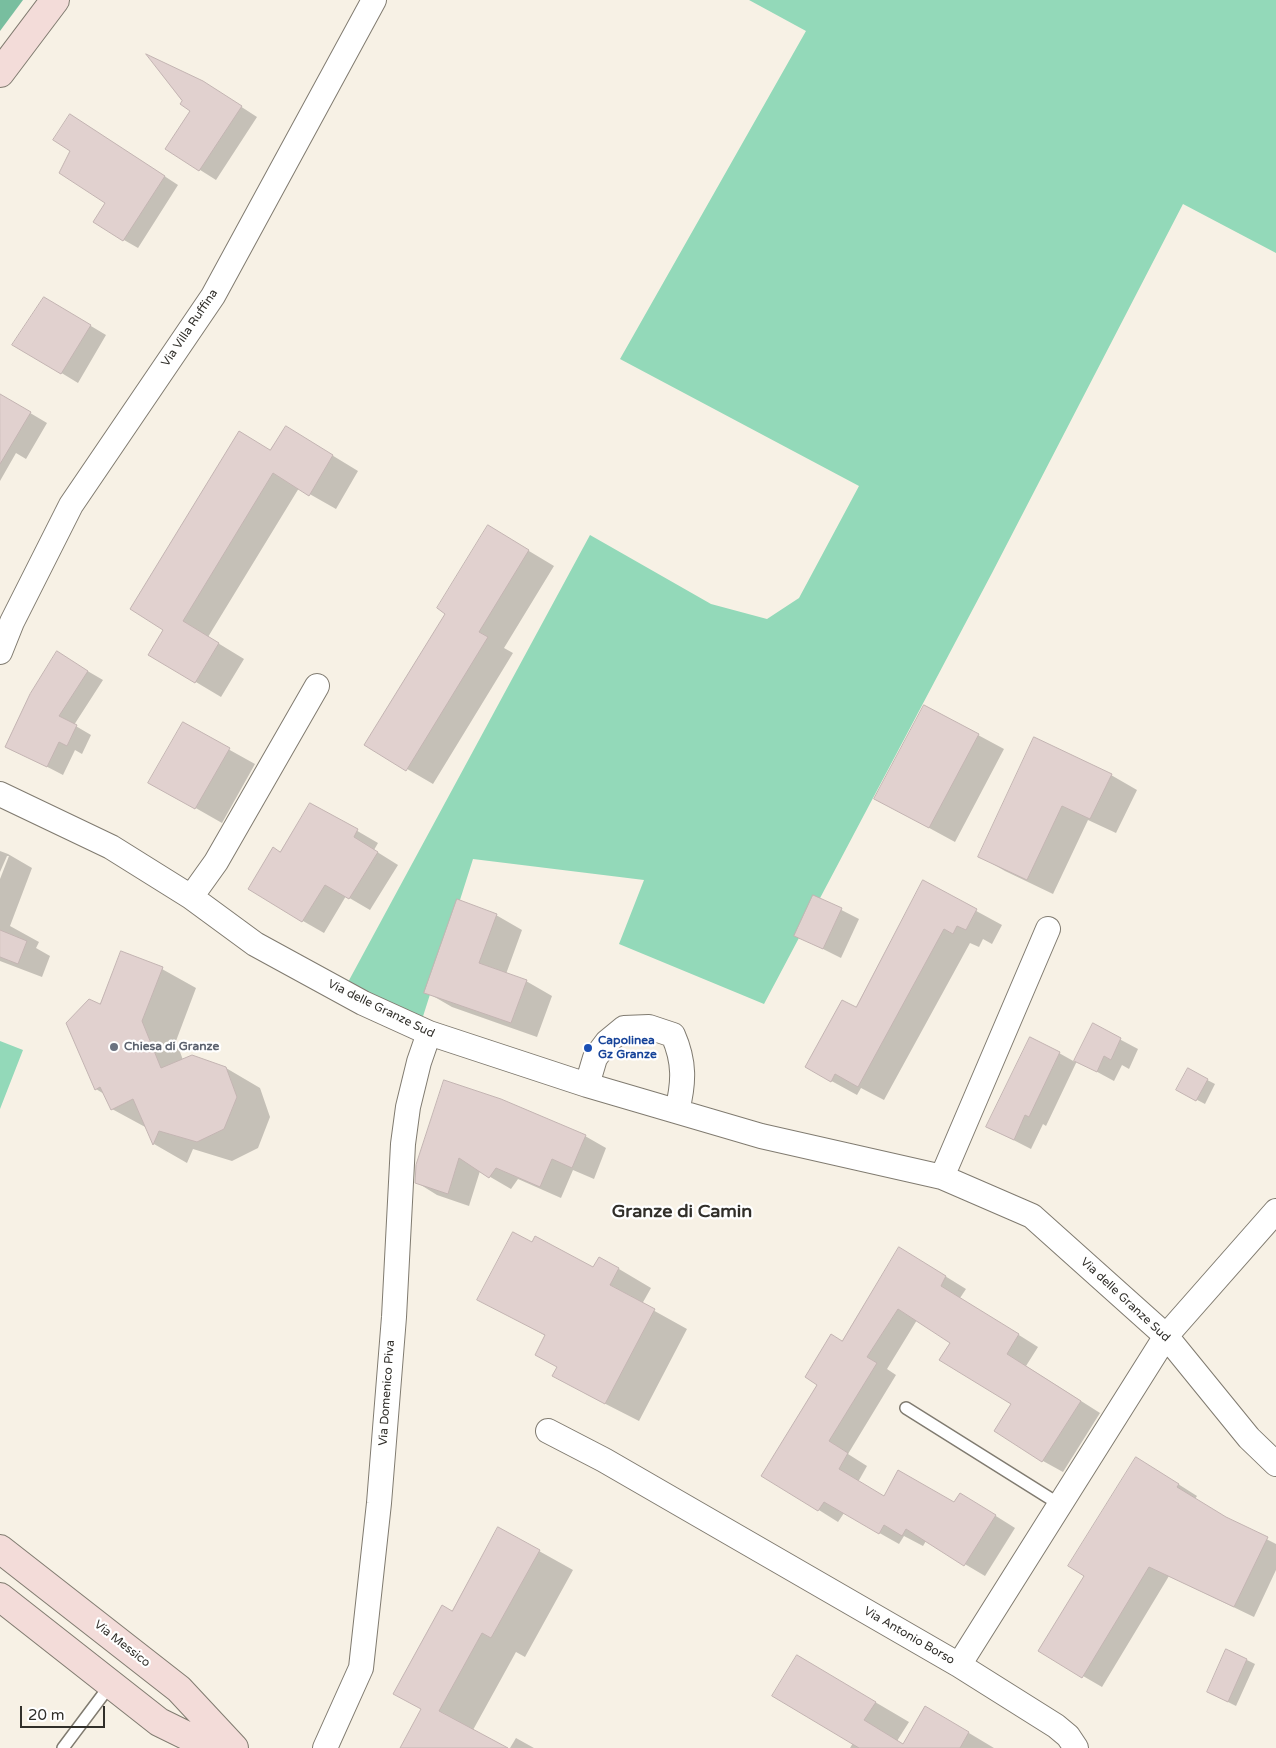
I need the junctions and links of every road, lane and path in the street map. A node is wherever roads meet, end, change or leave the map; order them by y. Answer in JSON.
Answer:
{"nodes":[{"id":1,"x":55,"y":0,"type":"edge"},
{"id":2,"x":374,"y":0,"type":"edge"},
{"id":3,"x":0,"y":73,"type":"edge"},
{"id":4,"x":0,"y":652,"type":"edge"},
{"id":5,"x":317,"y":686,"type":"dead end"},
{"id":6,"x":0,"y":794,"type":"edge"},
{"id":7,"x":191,"y":897,"type":"junction"},
{"id":8,"x":1048,"y":929,"type":"dead end"},
{"id":9,"x":429,"y":1033,"type":"junction"},
{"id":10,"x":587,"y":1085,"type":"junction"},
{"id":11,"x":677,"y":1111,"type":"junction"},
{"id":12,"x":942,"y":1177,"type":"junction"},
{"id":13,"x":1276,"y":1211,"type":"edge"},
{"id":14,"x":1166,"y":1336,"type":"junction"},
{"id":15,"x":906,"y":1408,"type":"dead end"},
{"id":16,"x":548,"y":1431,"type":"dead end"},
{"id":17,"x":1276,"y":1464,"type":"edge"},
{"id":18,"x":1059,"y":1504,"type":"junction"},
{"id":19,"x":0,"y":1549,"type":"edge"},
{"id":20,"x":0,"y":1597,"type":"edge"},
{"id":21,"x":959,"y":1665,"type":"junction"},
{"id":22,"x":111,"y":1684,"type":"junction"},
{"id":23,"x":63,"y":1748,"type":"edge"},
{"id":24,"x":212,"y":1748,"type":"edge"},
{"id":25,"x":234,"y":1748,"type":"edge"},
{"id":26,"x":325,"y":1748,"type":"edge"},
{"id":27,"x":1076,"y":1748,"type":"edge"}],
"edges":[{"from":1,"to":3,"type":"street"},
{"from":2,"to":4,"type":"street","name":"Via Villa Ruffina"},
{"from":5,"to":7,"type":"street"},
{"from":6,"to":7,"type":"street","name":"Via delle Granze Sud"},
{"from":7,"to":9,"type":"street","name":"Via delle Granze Sud"},
{"from":8,"to":12,"type":"street"},
{"from":9,"to":10,"type":"street","name":"Via delle Granze Sud"},
{"from":9,"to":26,"type":"street","name":"Via Domenico Piva"},
{"from":10,"to":11,"type":"street","name":"Via delle Granze Sud"},
{"from":10,"to":11,"type":"street"},
{"from":11,"to":12,"type":"street","name":"Via delle Granze Sud"},
{"from":12,"to":14,"type":"street","name":"Via delle Granze Sud"},
{"from":13,"to":14,"type":"street","name":"Via Antonio Borso"},
{"from":14,"to":17,"type":"street","name":"Via delle Granze Sud"},
{"from":14,"to":18,"type":"street","name":"Via Antonio Borso"},
{"from":15,"to":18,"type":"lane"},
{"from":16,"to":21,"type":"street","name":"Via Antonio Borso"},
{"from":18,"to":21,"type":"street","name":"Via Antonio Borso"},
{"from":19,"to":25,"type":"street","name":"Via Messico"},
{"from":20,"to":22,"type":"street"},
{"from":21,"to":27,"type":"street"},
{"from":22,"to":23,"type":"lane"},
{"from":22,"to":24,"type":"street"}]}
